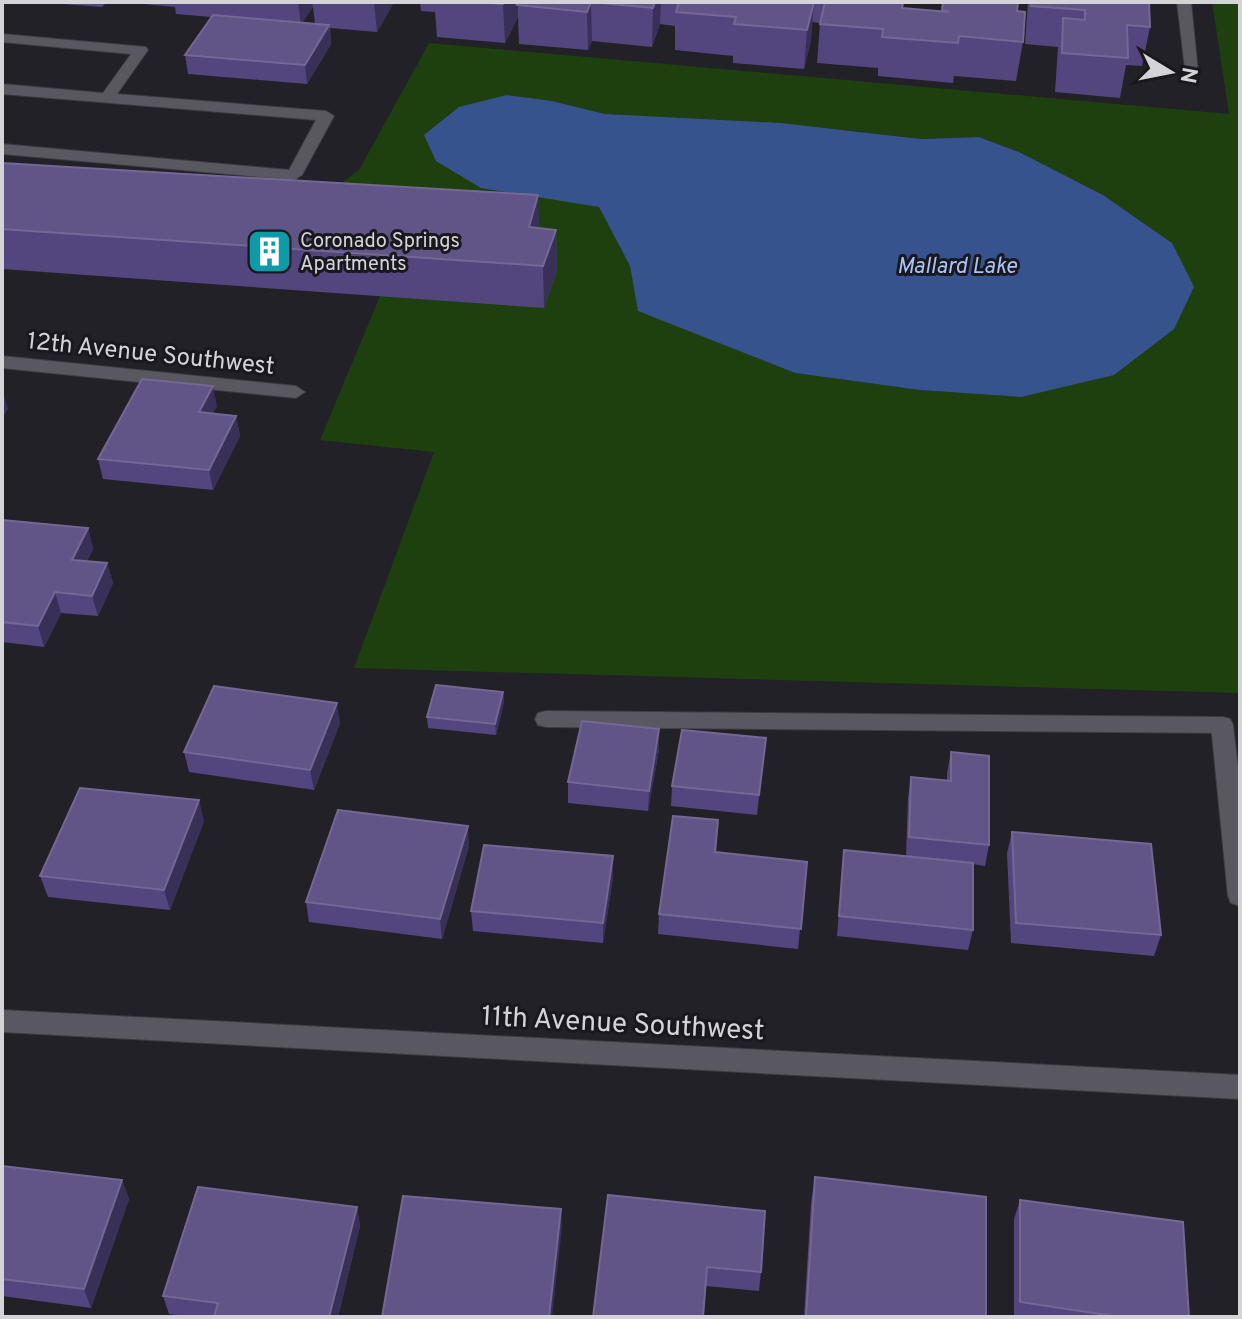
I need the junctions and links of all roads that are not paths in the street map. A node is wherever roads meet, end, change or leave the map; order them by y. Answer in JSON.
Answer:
{"nodes":[{"id":1,"x":1184,"y":2,"type":"edge"},
{"id":2,"x":2,"y":38,"type":"edge"},
{"id":3,"x":1193,"y":69,"type":"dead end"},
{"id":4,"x":2,"y":89,"type":"edge"},
{"id":5,"x":107,"y":98,"type":"junction"},
{"id":6,"x":2,"y":149,"type":"edge"},
{"id":7,"x":2,"y":362,"type":"edge"},
{"id":8,"x":296,"y":392,"type":"dead end"},
{"id":9,"x":546,"y":719,"type":"dead end"},
{"id":10,"x":1240,"y":896,"type":"edge"},
{"id":11,"x":2,"y":1021,"type":"edge"},
{"id":12,"x":1240,"y":1087,"type":"edge"}],
"edges":[{"from":1,"to":3,"type":"street"},
{"from":2,"to":5,"type":"street"},
{"from":4,"to":5,"type":"street"},
{"from":5,"to":6,"type":"street"},
{"from":7,"to":8,"type":"street","name":"12th Avenue Southwest"},
{"from":9,"to":10,"type":"street"},
{"from":11,"to":12,"type":"street","name":"11th Avenue Southwest"}]}
